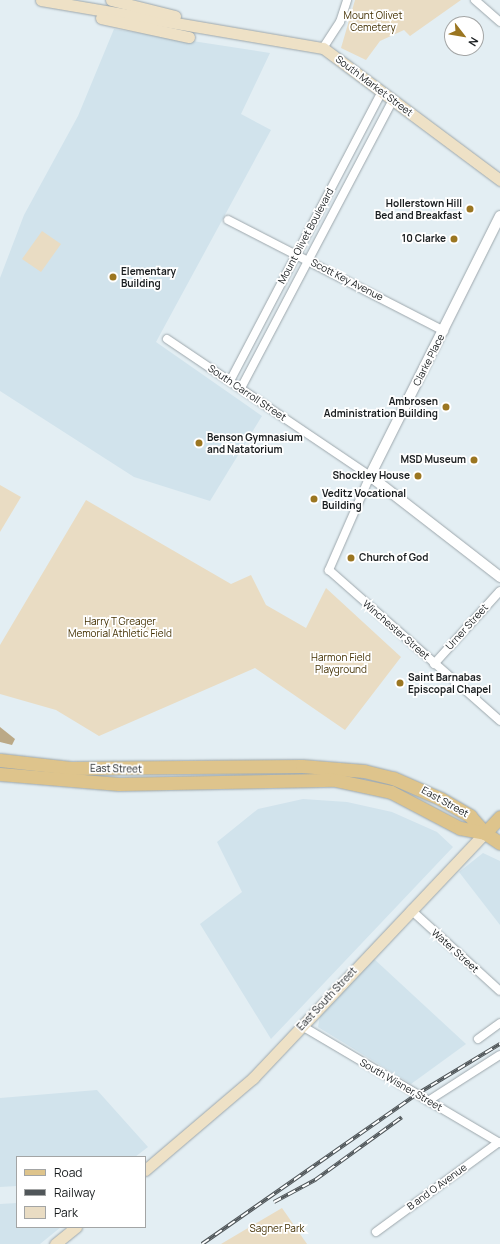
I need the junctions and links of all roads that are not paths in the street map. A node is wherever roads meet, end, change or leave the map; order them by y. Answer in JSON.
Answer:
{"nodes":[{"id":1,"x":41,"y":0,"type":"edge"},
{"id":2,"x":111,"y":0,"type":"edge"},
{"id":3,"x":347,"y":0,"type":"edge"},
{"id":4,"x":476,"y":0,"type":"edge"},
{"id":5,"x":64,"y":5,"type":"junction"},
{"id":6,"x":500,"y":22,"type":"edge"},
{"id":7,"x":231,"y":31,"type":"junction"},
{"id":8,"x":189,"y":38,"type":"dead end"},
{"id":9,"x":323,"y":48,"type":"junction"},
{"id":10,"x":382,"y":92,"type":"junction"},
{"id":11,"x":393,"y":100,"type":"junction"},
{"id":12,"x":500,"y":180,"type":"edge"},
{"id":13,"x":500,"y":216,"type":"edge"},
{"id":14,"x":228,"y":220,"type":"dead end"},
{"id":15,"x":297,"y":254,"type":"junction"},
{"id":16,"x":308,"y":260,"type":"junction"},
{"id":17,"x":444,"y":331,"type":"junction"},
{"id":18,"x":167,"y":339,"type":"dead end"},
{"id":19,"x":230,"y":381,"type":"junction"},
{"id":20,"x":241,"y":388,"type":"junction"},
{"id":21,"x":370,"y":476,"type":"junction"},
{"id":22,"x":329,"y":570,"type":"joint"},
{"id":23,"x":500,"y":577,"type":"edge"},
{"id":24,"x":500,"y":590,"type":"edge"},
{"id":25,"x":434,"y":664,"type":"junction"},
{"id":26,"x":500,"y":721,"type":"edge"},
{"id":27,"x":0,"y":760,"type":"edge"},
{"id":28,"x":0,"y":774,"type":"edge"},
{"id":29,"x":500,"y":817,"type":"edge"},
{"id":30,"x":485,"y":833,"type":"junction"},
{"id":31,"x":500,"y":843,"type":"edge"},
{"id":32,"x":411,"y":910,"type":"junction"},
{"id":33,"x":500,"y":991,"type":"edge"},
{"id":34,"x":500,"y":1023,"type":"edge"},
{"id":35,"x":302,"y":1026,"type":"junction"},
{"id":36,"x":478,"y":1039,"type":"dead end"},
{"id":37,"x":500,"y":1055,"type":"edge"},
{"id":38,"x":428,"y":1101,"type":"junction"},
{"id":39,"x":499,"y":1142,"type":"edge"},
{"id":40,"x":146,"y":1169,"type":"edge"},
{"id":41,"x":75,"y":1228,"type":"edge"},
{"id":42,"x":376,"y":1232,"type":"dead end"},
{"id":43,"x":55,"y":1244,"type":"edge"}],
"edges":[{"from":1,"to":5,"type":"main road","name":"South Market Street"},
{"from":2,"to":7,"type":"main road","name":"South Market Street"},
{"from":3,"to":9,"type":"street"},
{"from":4,"to":6,"type":"street"},
{"from":5,"to":7,"type":"main road","name":"South Market Street"},
{"from":5,"to":8,"type":"main road"},
{"from":7,"to":9,"type":"main road","name":"South Market Street"},
{"from":9,"to":10,"type":"main road","name":"South Market Street"},
{"from":10,"to":11,"type":"main road","name":"South Market Street"},
{"from":10,"to":15,"type":"street","name":"Mount Olivet Boulevard"},
{"from":11,"to":12,"type":"main road","name":"South Market Street"},
{"from":11,"to":16,"type":"street","name":"Mount Olivet Boulevard"},
{"from":13,"to":17,"type":"street","name":"Clarke Place"},
{"from":14,"to":15,"type":"street","name":"Scott Key Avenue"},
{"from":15,"to":16,"type":"street","name":"Scott Key Avenue"},
{"from":15,"to":19,"type":"street","name":"Mount Olivet Boulevard"},
{"from":16,"to":17,"type":"street","name":"Scott Key Avenue"},
{"from":16,"to":20,"type":"street","name":"Mount Olivet Boulevard"},
{"from":17,"to":21,"type":"street","name":"Clarke Place"},
{"from":18,"to":19,"type":"street","name":"South Carroll Street"},
{"from":19,"to":20,"type":"street","name":"South Carroll Street"},
{"from":20,"to":21,"type":"street","name":"South Carroll Street"},
{"from":21,"to":22,"type":"street","name":"Clarke Place"},
{"from":21,"to":23,"type":"street","name":"South Carroll Street"},
{"from":22,"to":25,"type":"street","name":"Winchester Street"},
{"from":24,"to":25,"type":"street","name":"Urner Street"},
{"from":25,"to":26,"type":"street","name":"Winchester Street"},
{"from":27,"to":30,"type":"main road","name":"East Street"},
{"from":28,"to":30,"type":"main road","name":"East Street"},
{"from":29,"to":30,"type":"main road","name":"East South Street"},
{"from":30,"to":31,"type":"main road"},
{"from":30,"to":32,"type":"main road","name":"East South Street"},
{"from":32,"to":33,"type":"street","name":"Water Street"},
{"from":32,"to":35,"type":"main road","name":"East South Street"},
{"from":34,"to":36,"type":"street"},
{"from":35,"to":38,"type":"street","name":"South Wisner Street"},
{"from":35,"to":40,"type":"main road","name":"East South Street"},
{"from":37,"to":38,"type":"street"},
{"from":38,"to":39,"type":"street","name":"South Wisner Street"},
{"from":39,"to":42,"type":"street","name":"B and O Avenue"},
{"from":41,"to":43,"type":"main road"}]}
